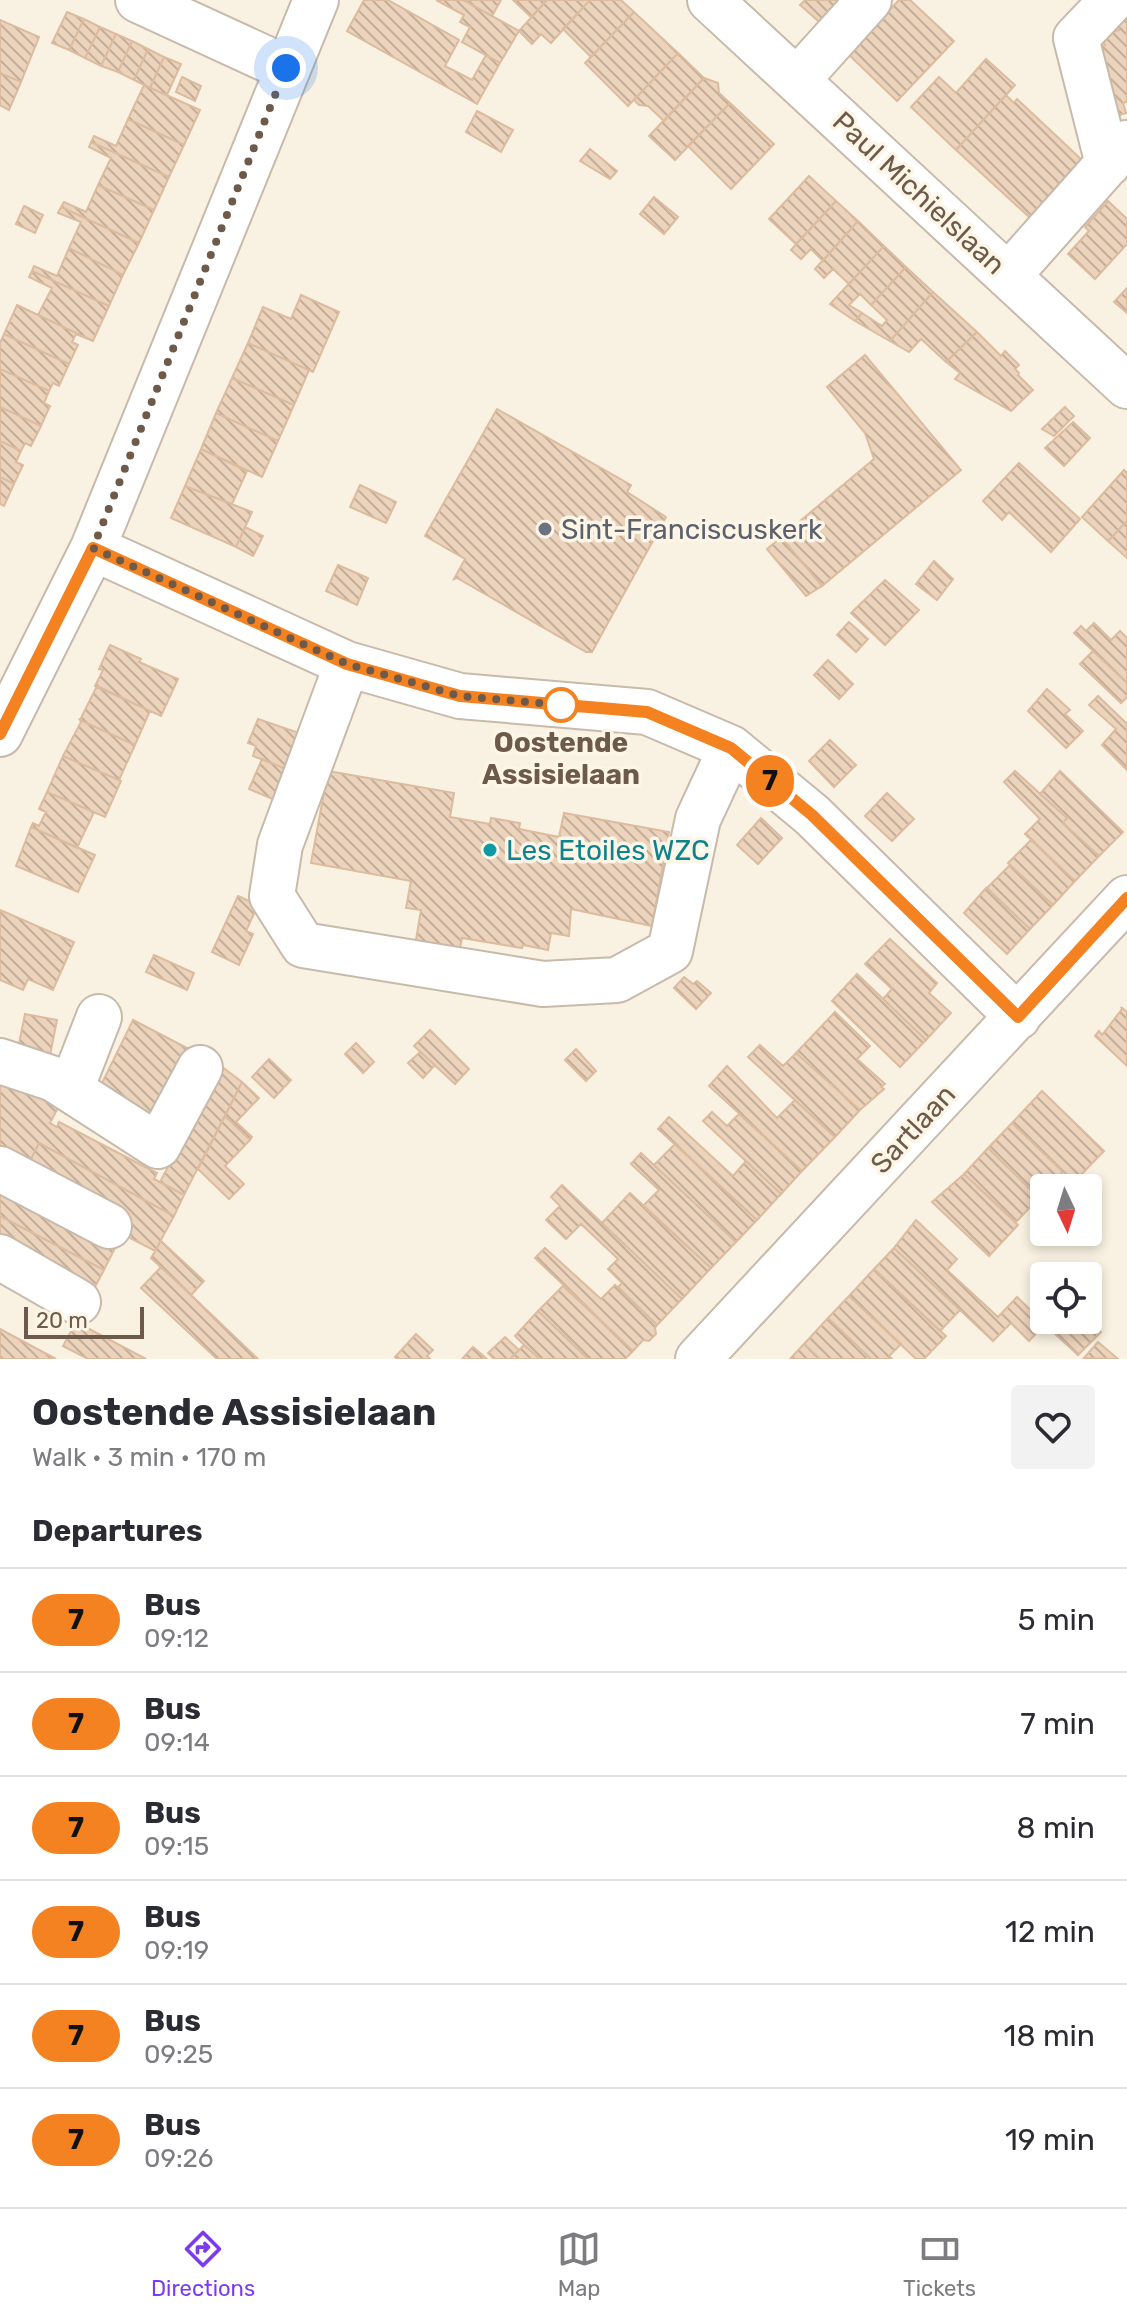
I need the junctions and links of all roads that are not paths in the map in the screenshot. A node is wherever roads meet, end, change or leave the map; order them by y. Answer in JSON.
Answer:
{"nodes":[{"id":1,"x":138,"y":0,"type":"edge"},
{"id":2,"x":316,"y":0,"type":"edge"},
{"id":3,"x":710,"y":0,"type":"edge"},
{"id":4,"x":869,"y":0,"type":"edge"},
{"id":5,"x":1112,"y":0,"type":"edge"},
{"id":6,"x":286,"y":68,"type":"junction"},
{"id":7,"x":797,"y":80,"type":"junction"},
{"id":8,"x":1117,"y":153,"type":"edge"},
{"id":9,"x":1008,"y":276,"type":"junction"},
{"id":10,"x":1127,"y":386,"type":"edge"},
{"id":11,"x":93,"y":548,"type":"junction"},
{"id":12,"x":347,"y":664,"type":"junction"},
{"id":13,"x":0,"y":734,"type":"edge"},
{"id":14,"x":731,"y":748,"type":"junction"},
{"id":15,"x":1127,"y":898,"type":"edge"},
{"id":16,"x":99,"y":1017,"type":"dead end"},
{"id":17,"x":1018,"y":1017,"type":"junction"},
{"id":18,"x":0,"y":1061,"type":"edge"},
{"id":19,"x":200,"y":1068,"type":"dead end"},
{"id":20,"x":71,"y":1089,"type":"junction"},
{"id":21,"x":0,"y":1169,"type":"edge"},
{"id":22,"x":109,"y":1226,"type":"dead end"},
{"id":23,"x":0,"y":1257,"type":"edge"},
{"id":24,"x":78,"y":1302,"type":"dead end"},
{"id":25,"x":698,"y":1359,"type":"edge"}],
"edges":[{"from":1,"to":6,"type":"street"},
{"from":2,"to":6,"type":"street"},
{"from":3,"to":7,"type":"street","name":"Paul Michielslaan"},
{"from":4,"to":7,"type":"street"},
{"from":5,"to":8,"type":"street"},
{"from":6,"to":11,"type":"street"},
{"from":7,"to":9,"type":"street","name":"Paul Michielslaan"},
{"from":8,"to":9,"type":"street"},
{"from":9,"to":10,"type":"street","name":"Paul Michielslaan"},
{"from":11,"to":12,"type":"street"},
{"from":11,"to":13,"type":"street"},
{"from":12,"to":14,"type":"street"},
{"from":12,"to":14,"type":"street"},
{"from":14,"to":17,"type":"street"},
{"from":15,"to":17,"type":"street","name":"Sartlaan"},
{"from":16,"to":20,"type":"street"},
{"from":17,"to":25,"type":"street","name":"Sartlaan"},
{"from":18,"to":20,"type":"street"},
{"from":19,"to":20,"type":"street"},
{"from":21,"to":22,"type":"street"},
{"from":23,"to":24,"type":"street"}]}
